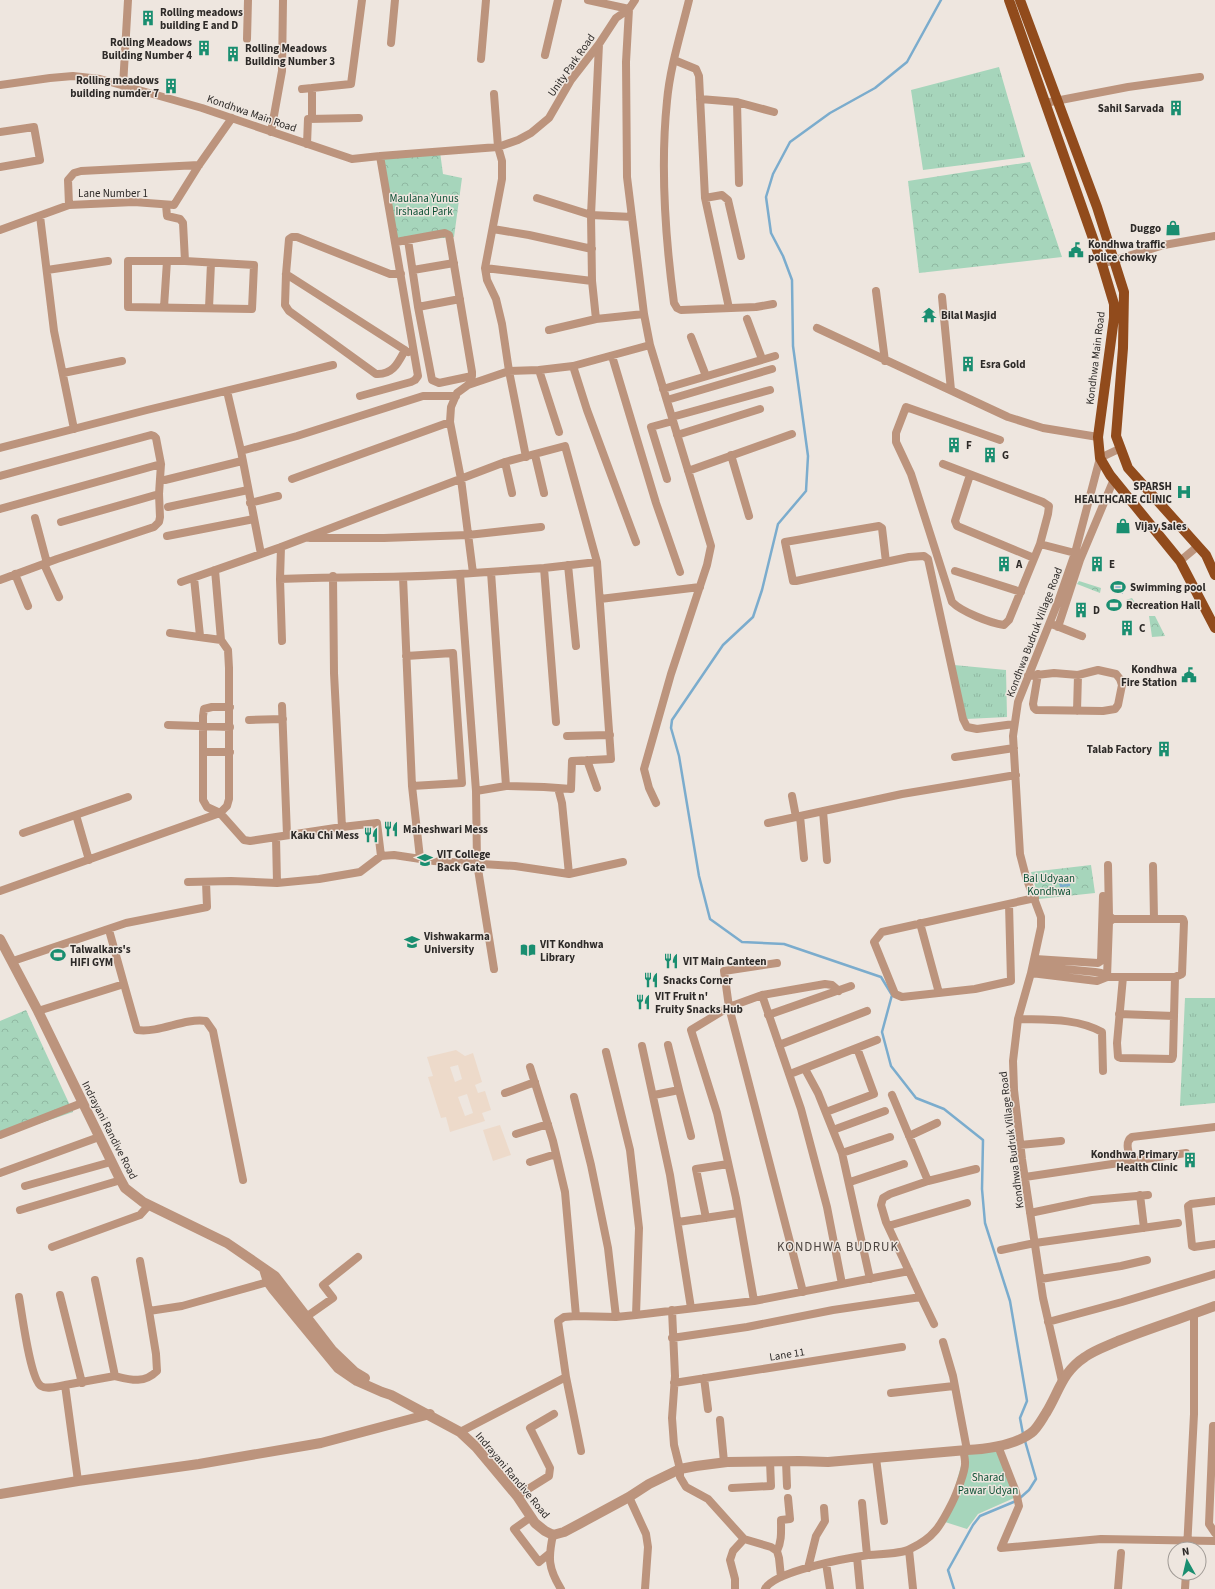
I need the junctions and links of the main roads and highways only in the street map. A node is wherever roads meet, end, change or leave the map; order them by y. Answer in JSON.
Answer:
{"nodes":[{"id":1,"x":1009,"y":0,"type":"edge"},
{"id":2,"x":1020,"y":0,"type":"edge"},
{"id":3,"x":1215,"y":575,"type":"edge"},
{"id":4,"x":1215,"y":628,"type":"edge"}],
"edges":[{"from":1,"to":4,"type":"main road","name":"Kondhwa Main Road"},
{"from":2,"to":3,"type":"main road","name":"Kondhwa Main Road"}]}
